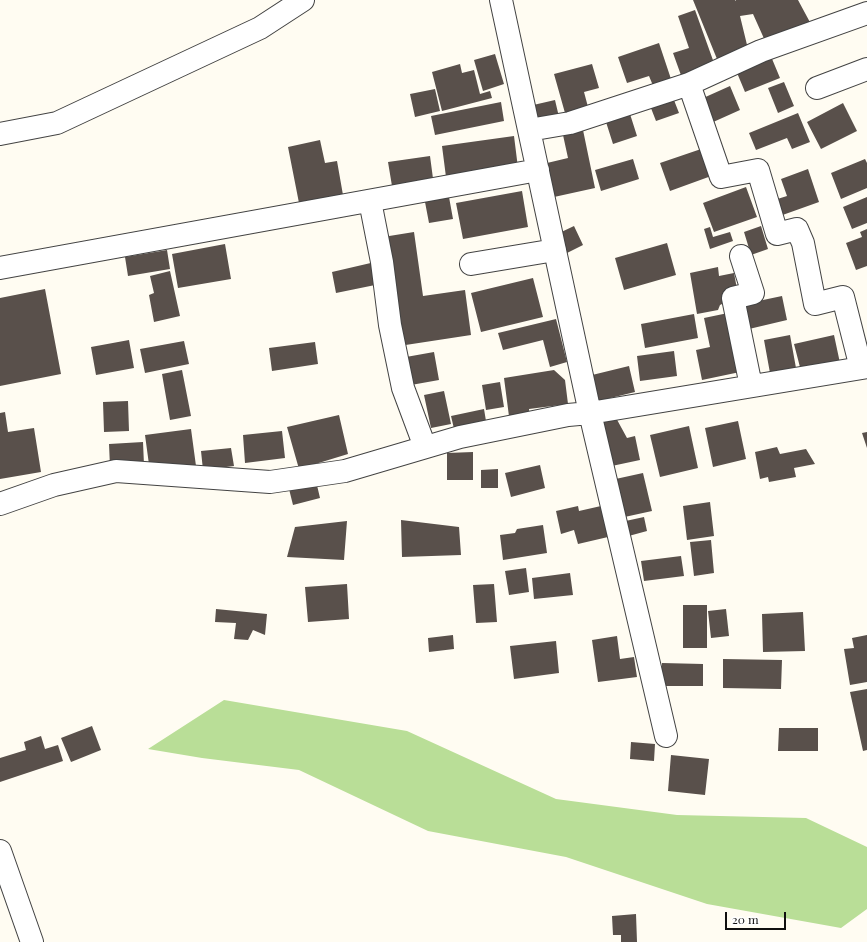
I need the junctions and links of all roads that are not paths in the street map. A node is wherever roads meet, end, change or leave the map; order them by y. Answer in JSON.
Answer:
{"nodes":[{"id":1,"x":303,"y":0,"type":"edge"},
{"id":2,"x":501,"y":0,"type":"edge"},
{"id":3,"x":867,"y":14,"type":"edge"},
{"id":4,"x":867,"y":69,"type":"edge"},
{"id":5,"x":689,"y":84,"type":"junction"},
{"id":6,"x":817,"y":88,"type":"dead end"},
{"id":7,"x":529,"y":130,"type":"junction"},
{"id":8,"x":0,"y":134,"type":"edge"},
{"id":9,"x":538,"y":170,"type":"junction"},
{"id":10,"x":370,"y":201,"type":"junction"},
{"id":11,"x":555,"y":250,"type":"junction"},
{"id":12,"x":741,"y":256,"type":"dead end"},
{"id":13,"x":471,"y":264,"type":"dead end"},
{"id":14,"x":0,"y":268,"type":"edge"},
{"id":15,"x":864,"y":367,"type":"edge"},
{"id":16,"x":751,"y":386,"type":"junction"},
{"id":17,"x":590,"y":413,"type":"junction"},
{"id":18,"x":425,"y":447,"type":"junction"},
{"id":19,"x":0,"y":504,"type":"edge"},
{"id":20,"x":666,"y":736,"type":"dead end"},
{"id":21,"x":0,"y":851,"type":"edge"},
{"id":22,"x":32,"y":942,"type":"edge"}],
"edges":[{"from":1,"to":8,"type":"street"},
{"from":2,"to":7,"type":"street"},
{"from":3,"to":5,"type":"street"},
{"from":4,"to":6,"type":"street"},
{"from":5,"to":7,"type":"street"},
{"from":5,"to":15,"type":"street"},
{"from":7,"to":9,"type":"street"},
{"from":9,"to":10,"type":"street"},
{"from":9,"to":11,"type":"street"},
{"from":10,"to":14,"type":"street"},
{"from":10,"to":18,"type":"street"},
{"from":11,"to":13,"type":"street"},
{"from":11,"to":17,"type":"street"},
{"from":12,"to":16,"type":"street"},
{"from":15,"to":16,"type":"street"},
{"from":16,"to":17,"type":"street"},
{"from":17,"to":18,"type":"street"},
{"from":17,"to":20,"type":"street"},
{"from":18,"to":19,"type":"street"},
{"from":21,"to":22,"type":"street"}]}
